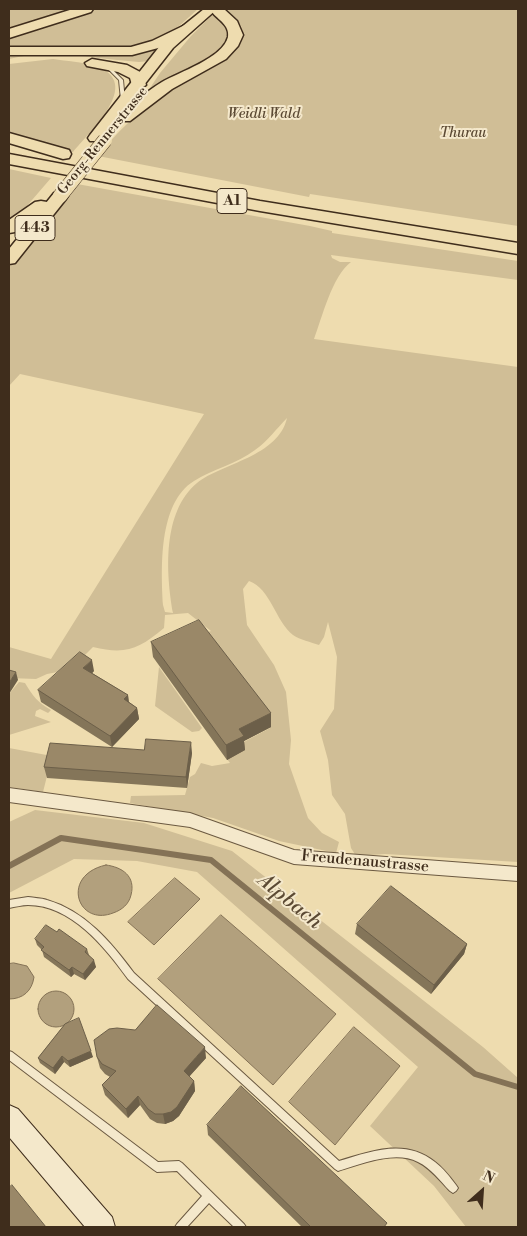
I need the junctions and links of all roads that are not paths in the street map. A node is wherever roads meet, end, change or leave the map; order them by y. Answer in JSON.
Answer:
{"nodes":[{"id":1,"x":86,"y":9,"type":"edge"},
{"id":2,"x":215,"y":10,"type":"edge"},
{"id":3,"x":185,"y":29,"type":"junction"},
{"id":4,"x":9,"y":34,"type":"edge"},
{"id":5,"x":9,"y":51,"type":"edge"},
{"id":6,"x":59,"y":56,"type":"junction"},
{"id":7,"x":170,"y":56,"type":"junction"},
{"id":8,"x":9,"y":62,"type":"edge"},
{"id":9,"x":154,"y":62,"type":"junction"},
{"id":10,"x":105,"y":65,"type":"junction"},
{"id":11,"x":138,"y":85,"type":"junction"},
{"id":12,"x":124,"y":111,"type":"junction"},
{"id":13,"x":9,"y":138,"type":"edge"},
{"id":14,"x":9,"y":149,"type":"edge"},
{"id":15,"x":9,"y":159,"type":"edge"},
{"id":16,"x":9,"y":164,"type":"edge"},
{"id":17,"x":118,"y":170,"type":"junction"},
{"id":18,"x":84,"y":174,"type":"junction"},
{"id":19,"x":50,"y":198,"type":"junction"},
{"id":20,"x":14,"y":224,"type":"edge"},
{"id":21,"x":518,"y":237,"type":"edge"},
{"id":22,"x":9,"y":243,"type":"edge"},
{"id":23,"x":518,"y":249,"type":"edge"},
{"id":24,"x":9,"y":259,"type":"edge"},
{"id":25,"x":9,"y":795,"type":"edge"},
{"id":26,"x":518,"y":874,"type":"edge"},
{"id":27,"x":9,"y":904,"type":"edge"},
{"id":28,"x":9,"y":1055,"type":"edge"},
{"id":29,"x":9,"y":1118,"type":"edge"},
{"id":30,"x":453,"y":1188,"type":"dead end"},
{"id":31,"x":208,"y":1197,"type":"junction"},
{"id":32,"x":102,"y":1227,"type":"edge"},
{"id":33,"x":180,"y":1227,"type":"edge"},
{"id":34,"x":241,"y":1227,"type":"edge"}],
"edges":[{"from":1,"to":4,"type":"highway"},
{"from":2,"to":3,"type":"highway","name":"Georg-Rennerstrasse","number":"443"},
{"from":2,"to":12,"type":"highway"},
{"from":3,"to":5,"type":"highway"},
{"from":3,"to":7,"type":"highway","name":"Georg-Rennerstrasse","number":"443"},
{"from":3,"to":9,"type":"highway","name":"Georg-Rennerstrasse","number":"443"},
{"from":6,"to":8,"type":"highway"},
{"from":6,"to":9,"type":"highway"},
{"from":6,"to":10,"type":"highway"},
{"from":7,"to":9,"type":"highway"},
{"from":7,"to":12,"type":"highway","name":"Georg-Rennerstrasse","number":"443"},
{"from":9,"to":11,"type":"highway","name":"Georg-Rennerstrasse","number":"443"},
{"from":10,"to":11,"type":"highway"},
{"from":10,"to":12,"type":"lane"},
{"from":11,"to":12,"type":"highway","name":"Georg-Rennerstrasse","number":"443"},
{"from":12,"to":19,"type":"highway","name":"Georg-Rennerstrasse","number":"443","bridge":true},
{"from":13,"to":17,"type":"highway"},
{"from":14,"to":17,"type":"highway","number":"A1"},
{"from":15,"to":18,"type":"highway","number":"A1"},
{"from":16,"to":18,"type":"highway"},
{"from":17,"to":21,"type":"highway","number":"A1"},
{"from":18,"to":23,"type":"highway","number":"A1"},
{"from":19,"to":20,"type":"highway"},
{"from":19,"to":22,"type":"highway","name":"Georg-Rennerstrasse","number":"443"},
{"from":19,"to":24,"type":"highway","name":"Georg-Rennerstrasse","number":"443"},
{"from":25,"to":26,"type":"street","name":"Freudenaustrasse"},
{"from":27,"to":30,"type":"lane"},
{"from":28,"to":31,"type":"lane"},
{"from":29,"to":32,"type":"main road"},
{"from":31,"to":33,"type":"lane"},
{"from":31,"to":34,"type":"lane"}]}
